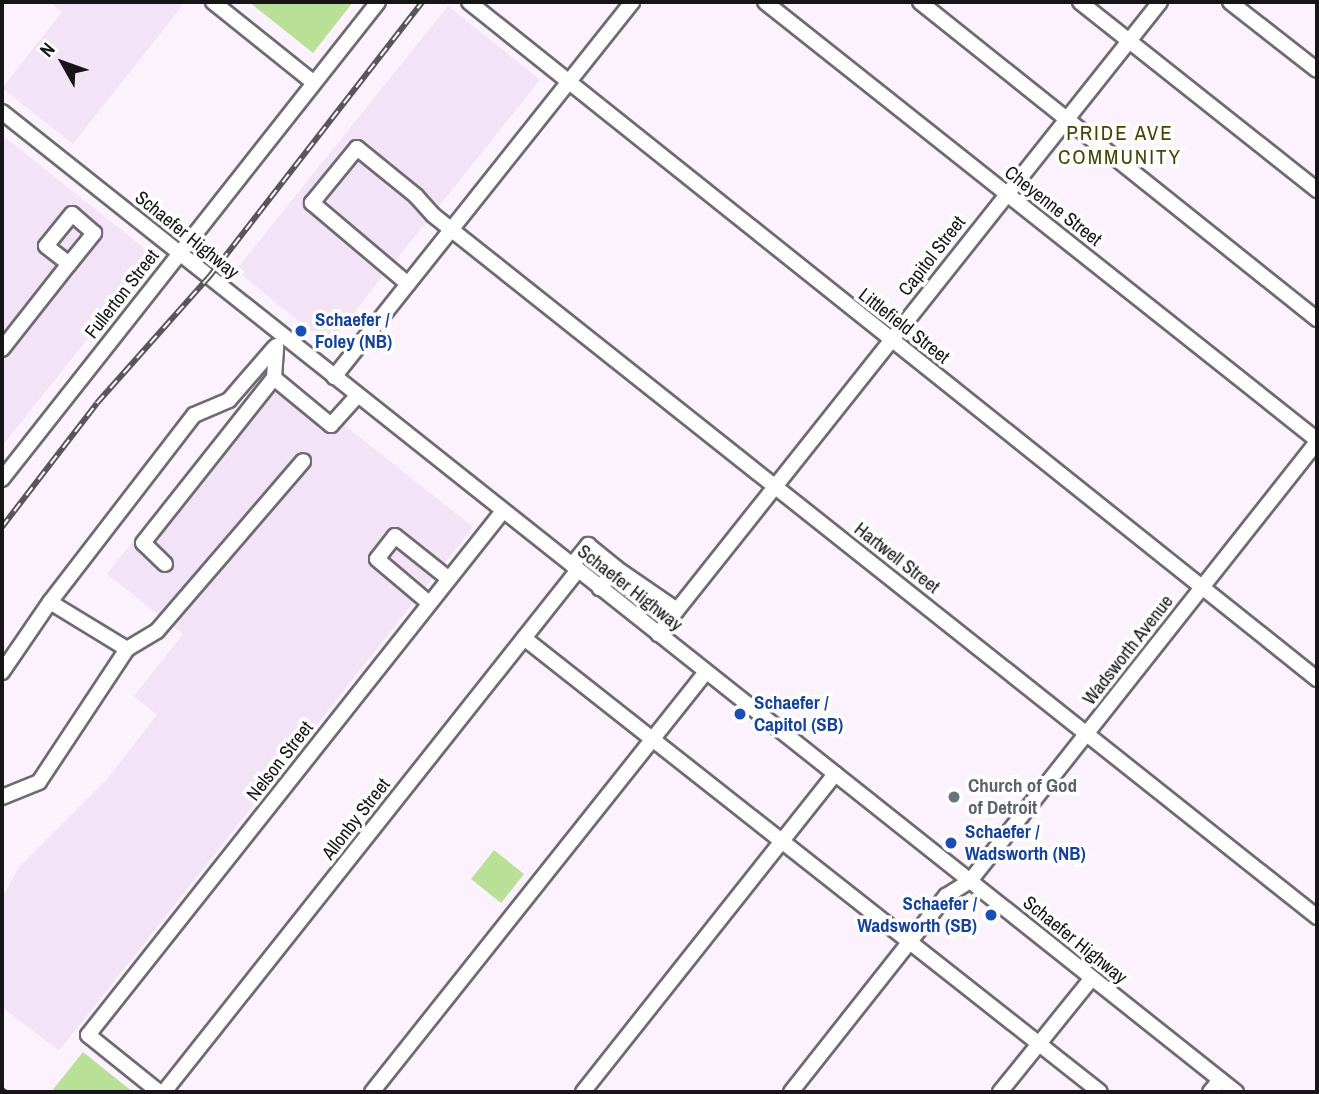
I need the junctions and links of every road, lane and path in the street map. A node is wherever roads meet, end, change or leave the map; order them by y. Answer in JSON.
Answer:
{"nodes":[{"id":1,"x":213,"y":2,"type":"edge"},
{"id":2,"x":378,"y":2,"type":"edge"},
{"id":3,"x":469,"y":2,"type":"edge"},
{"id":4,"x":632,"y":2,"type":"edge"},
{"id":5,"x":765,"y":2,"type":"edge"},
{"id":6,"x":919,"y":2,"type":"edge"},
{"id":7,"x":1080,"y":2,"type":"edge"},
{"id":8,"x":1160,"y":2,"type":"edge"},
{"id":9,"x":1230,"y":2,"type":"edge"},
{"id":10,"x":1129,"y":40,"type":"junction"},
{"id":11,"x":1317,"y":70,"type":"edge"},
{"id":12,"x":314,"y":83,"type":"junction"},
{"id":13,"x":567,"y":83,"type":"junction"},
{"id":14,"x":2,"y":113,"type":"edge"},
{"id":15,"x":1066,"y":118,"type":"junction"},
{"id":16,"x":1317,"y":190,"type":"edge"},
{"id":17,"x":1006,"y":193,"type":"junction"},
{"id":18,"x":452,"y":229,"type":"junction"},
{"id":19,"x":179,"y":253,"type":"junction"},
{"id":20,"x":69,"y":264,"type":"dead end"},
{"id":21,"x":408,"y":284,"type":"junction"},
{"id":22,"x":1317,"y":318,"type":"edge"},
{"id":23,"x":891,"y":340,"type":"junction"},
{"id":24,"x":279,"y":342,"type":"junction"},
{"id":25,"x":2,"y":349,"type":"edge"},
{"id":26,"x":334,"y":377,"type":"junction"},
{"id":27,"x":274,"y":378,"type":"junction"},
{"id":28,"x":358,"y":396,"type":"junction"},
{"id":29,"x":1317,"y":441,"type":"edge"},
{"id":30,"x":303,"y":461,"type":"dead end"},
{"id":31,"x":2,"y":479,"type":"edge"},
{"id":32,"x":775,"y":486,"type":"junction"},
{"id":33,"x":503,"y":511,"type":"junction"},
{"id":34,"x":165,"y":564,"type":"dead end"},
{"id":35,"x":575,"y":568,"type":"junction"},
{"id":36,"x":616,"y":568,"type":"junction"},
{"id":37,"x":449,"y":579,"type":"junction"},
{"id":38,"x":1202,"y":587,"type":"junction"},
{"id":39,"x":600,"y":588,"type":"junction"},
{"id":40,"x":50,"y":602,"type":"junction"},
{"id":41,"x":429,"y":603,"type":"junction"},
{"id":42,"x":677,"y":610,"type":"junction"},
{"id":43,"x":658,"y":634,"type":"junction"},
{"id":44,"x":524,"y":638,"type":"junction"},
{"id":45,"x":127,"y":649,"type":"junction"},
{"id":46,"x":2,"y":671,"type":"edge"},
{"id":47,"x":706,"y":672,"type":"junction"},
{"id":48,"x":1317,"y":679,"type":"edge"},
{"id":49,"x":1087,"y":733,"type":"junction"},
{"id":50,"x":654,"y":738,"type":"junction"},
{"id":51,"x":835,"y":774,"type":"junction"},
{"id":52,"x":2,"y":797,"type":"edge"},
{"id":53,"x":782,"y":840,"type":"junction"},
{"id":54,"x":970,"y":881,"type":"junction"},
{"id":55,"x":1317,"y":917,"type":"edge"},
{"id":56,"x":909,"y":942,"type":"junction"},
{"id":57,"x":1092,"y":978,"type":"junction"},
{"id":58,"x":1040,"y":1042,"type":"junction"},
{"id":59,"x":1220,"y":1080,"type":"junction"},
{"id":60,"x":161,"y":1092,"type":"edge"},
{"id":61,"x":372,"y":1092,"type":"edge"},
{"id":62,"x":583,"y":1092,"type":"edge"},
{"id":63,"x":791,"y":1092,"type":"edge"},
{"id":64,"x":1000,"y":1092,"type":"edge"},
{"id":65,"x":1100,"y":1092,"type":"edge"},
{"id":66,"x":1210,"y":1092,"type":"edge"},
{"id":67,"x":1236,"y":1092,"type":"edge"}],
"edges":[{"from":1,"to":12,"type":"street"},
{"from":2,"to":12,"type":"street","name":"Fullerton Street"},
{"from":3,"to":13,"type":"street","name":"Littlefield Street"},
{"from":4,"to":13,"type":"street"},
{"from":5,"to":17,"type":"street","name":"Cheyenne Street"},
{"from":6,"to":15,"type":"street"},
{"from":7,"to":10,"type":"street"},
{"from":8,"to":10,"type":"street","name":"Capitol Street"},
{"from":9,"to":11,"type":"street"},
{"from":10,"to":15,"type":"street","name":"Capitol Street"},
{"from":10,"to":16,"type":"street"},
{"from":12,"to":19,"type":"street","name":"Fullerton Street"},
{"from":13,"to":18,"type":"street"},
{"from":13,"to":23,"type":"street","name":"Littlefield Street"},
{"from":14,"to":19,"type":"street","name":"Schaefer Highway"},
{"from":15,"to":17,"type":"street","name":"Capitol Street"},
{"from":15,"to":22,"type":"street"},
{"from":17,"to":23,"type":"street","name":"Capitol Street"},
{"from":17,"to":29,"type":"street","name":"Cheyenne Street"},
{"from":18,"to":21,"type":"street"},
{"from":18,"to":21,"type":"street","name":"Hartwell Street"},
{"from":18,"to":32,"type":"street","name":"Hartwell Street"},
{"from":19,"to":24,"type":"street","name":"Schaefer Highway"},
{"from":19,"to":31,"type":"street","name":"Fullerton Street"},
{"from":20,"to":25,"type":"street"},
{"from":21,"to":26,"type":"street"},
{"from":23,"to":32,"type":"street","name":"Capitol Street"},
{"from":23,"to":38,"type":"street","name":"Littlefield Street"},
{"from":24,"to":26,"type":"street","name":"Schaefer Highway"},
{"from":24,"to":27,"type":"street"},
{"from":24,"to":40,"type":"street"},
{"from":26,"to":28,"type":"street","name":"Schaefer Highway"},
{"from":27,"to":28,"type":"street"},
{"from":27,"to":34,"type":"street"},
{"from":28,"to":33,"type":"street","name":"Schaefer Highway"},
{"from":29,"to":38,"type":"street","name":"Wadsworth Avenue"},
{"from":30,"to":45,"type":"street"},
{"from":32,"to":42,"type":"street","name":"Capitol Street"},
{"from":32,"to":49,"type":"street","name":"Hartwell Street"},
{"from":33,"to":35,"type":"street","name":"Schaefer Highway"},
{"from":33,"to":37,"type":"street","name":"Nelson Street"},
{"from":35,"to":36,"type":"street"},
{"from":35,"to":39,"type":"street","name":"Schaefer Highway"},
{"from":35,"to":44,"type":"street","name":"Allonby Street"},
{"from":36,"to":39,"type":"street"},
{"from":36,"to":42,"type":"street"},
{"from":37,"to":41,"type":"street","name":"Nelson Street"},
{"from":37,"to":41,"type":"street"},
{"from":38,"to":48,"type":"street","name":"Littlefield Street"},
{"from":38,"to":49,"type":"street","name":"Wadsworth Avenue"},
{"from":39,"to":43,"type":"street","name":"Schaefer Highway"},
{"from":40,"to":45,"type":"street"},
{"from":40,"to":46,"type":"street"},
{"from":41,"to":60,"type":"street","name":"Nelson Street"},
{"from":42,"to":43,"type":"street","name":"Capitol Street"},
{"from":43,"to":47,"type":"street","name":"Schaefer Highway"},
{"from":44,"to":50,"type":"street"},
{"from":44,"to":60,"type":"street","name":"Allonby Street"},
{"from":45,"to":52,"type":"street"},
{"from":47,"to":50,"type":"street"},
{"from":47,"to":51,"type":"street","name":"Schaefer Highway"},
{"from":49,"to":54,"type":"street","name":"Wadsworth Avenue"},
{"from":49,"to":55,"type":"street","name":"Hartwell Street"},
{"from":50,"to":53,"type":"street"},
{"from":50,"to":61,"type":"street"},
{"from":51,"to":53,"type":"street"},
{"from":51,"to":54,"type":"street","name":"Schaefer Highway"},
{"from":53,"to":56,"type":"street"},
{"from":53,"to":62,"type":"street"},
{"from":54,"to":56,"type":"street","name":"Wadsworth Avenue"},
{"from":54,"to":57,"type":"street","name":"Schaefer Highway"},
{"from":56,"to":58,"type":"street"},
{"from":56,"to":63,"type":"street","name":"Wadsworth Avenue"},
{"from":57,"to":58,"type":"street"},
{"from":57,"to":59,"type":"street","name":"Schaefer Highway"},
{"from":58,"to":64,"type":"street"},
{"from":58,"to":65,"type":"street"},
{"from":59,"to":66,"type":"street"},
{"from":59,"to":67,"type":"street","name":"Schaefer Highway"}]}
